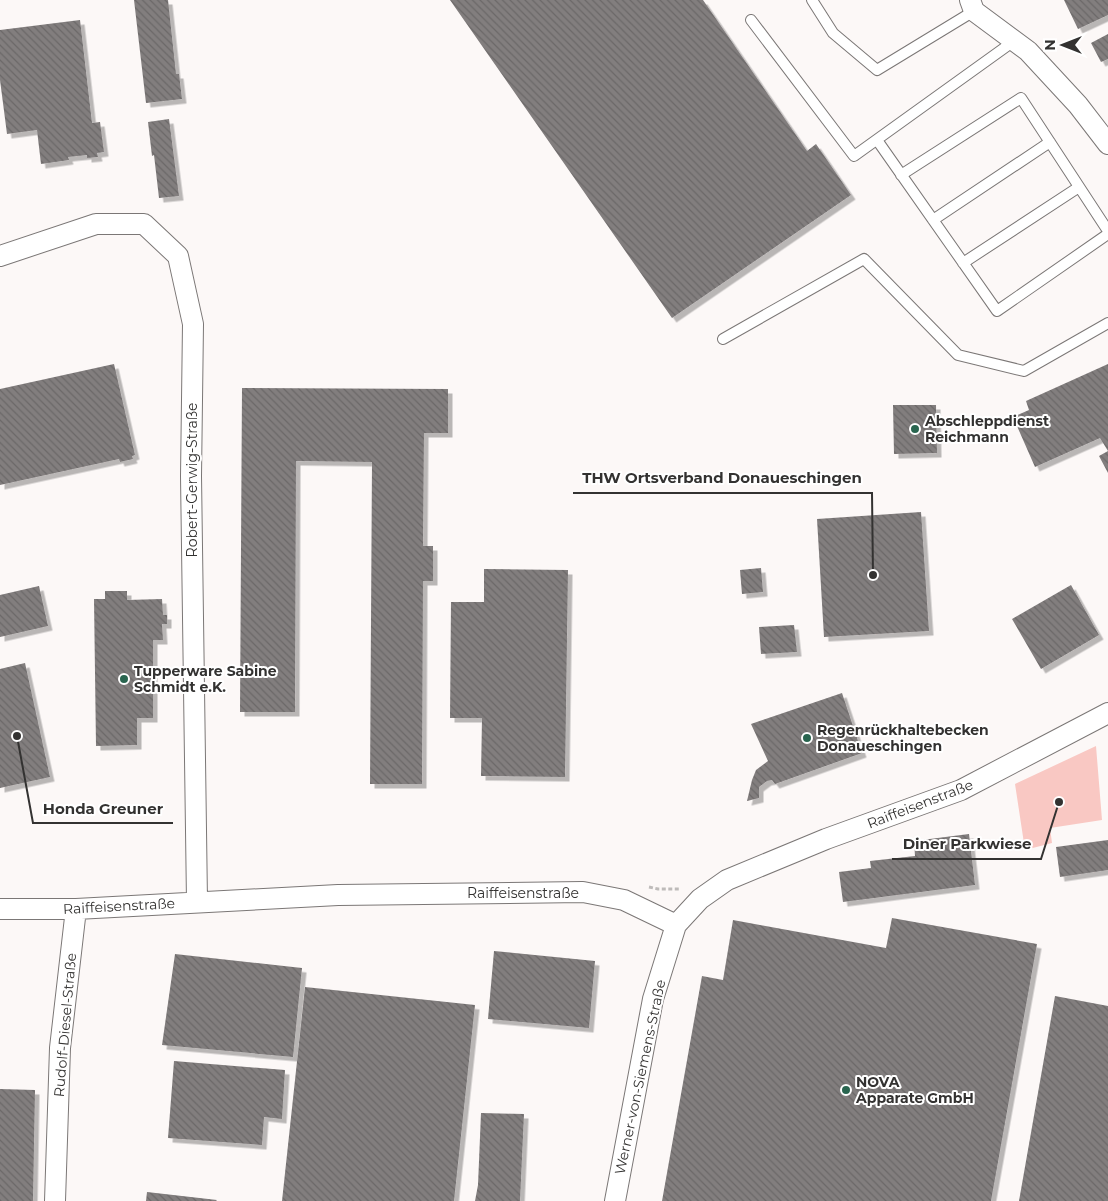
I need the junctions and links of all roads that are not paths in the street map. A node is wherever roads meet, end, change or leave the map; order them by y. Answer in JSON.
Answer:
{"nodes":[{"id":1,"x":812,"y":0,"type":"edge"},
{"id":2,"x":972,"y":5,"type":"edge"},
{"id":3,"x":751,"y":20,"type":"dead end"},
{"id":4,"x":1014,"y":41,"type":"junction"},
{"id":5,"x":877,"y":140,"type":"junction"},
{"id":6,"x":1050,"y":142,"type":"junction"},
{"id":7,"x":1108,"y":144,"type":"edge"},
{"id":8,"x":901,"y":174,"type":"junction"},
{"id":9,"x":1080,"y":187,"type":"junction"},
{"id":10,"x":933,"y":220,"type":"junction"},
{"id":11,"x":1108,"y":232,"type":"edge"},
{"id":12,"x":0,"y":256,"type":"edge"},
{"id":13,"x":963,"y":263,"type":"junction"},
{"id":14,"x":1108,"y":323,"type":"edge"},
{"id":15,"x":722,"y":339,"type":"dead end"},
{"id":16,"x":1108,"y":713,"type":"edge"},
{"id":17,"x":197,"y":901,"type":"junction"},
{"id":18,"x":0,"y":909,"type":"edge"},
{"id":19,"x":76,"y":909,"type":"junction"},
{"id":20,"x":676,"y":925,"type":"junction"},
{"id":21,"x":55,"y":1201,"type":"edge"},
{"id":22,"x":615,"y":1201,"type":"edge"}],
"edges":[{"from":1,"to":2,"type":"lane"},
{"from":2,"to":4,"type":"street"},
{"from":3,"to":5,"type":"lane"},
{"from":4,"to":5,"type":"lane"},
{"from":4,"to":7,"type":"street"},
{"from":5,"to":8,"type":"lane"},
{"from":6,"to":8,"type":"lane"},
{"from":6,"to":9,"type":"lane"},
{"from":6,"to":10,"type":"lane"},
{"from":8,"to":10,"type":"lane"},
{"from":9,"to":11,"type":"lane"},
{"from":9,"to":13,"type":"lane"},
{"from":10,"to":13,"type":"lane"},
{"from":11,"to":13,"type":"lane"},
{"from":12,"to":17,"type":"street","name":"Robert-Gerwig-Straße"},
{"from":14,"to":15,"type":"lane"},
{"from":16,"to":20,"type":"street","name":"Raiffeisenstraße"},
{"from":17,"to":19,"type":"street","name":"Raiffeisenstraße"},
{"from":17,"to":20,"type":"street","name":"Raiffeisenstraße"},
{"from":18,"to":19,"type":"street","name":"Raiffeisenstraße"},
{"from":19,"to":21,"type":"street","name":"Rudolf-Diesel-Straße"},
{"from":20,"to":22,"type":"street","name":"Werner-von-Siemens-Straße"}]}
